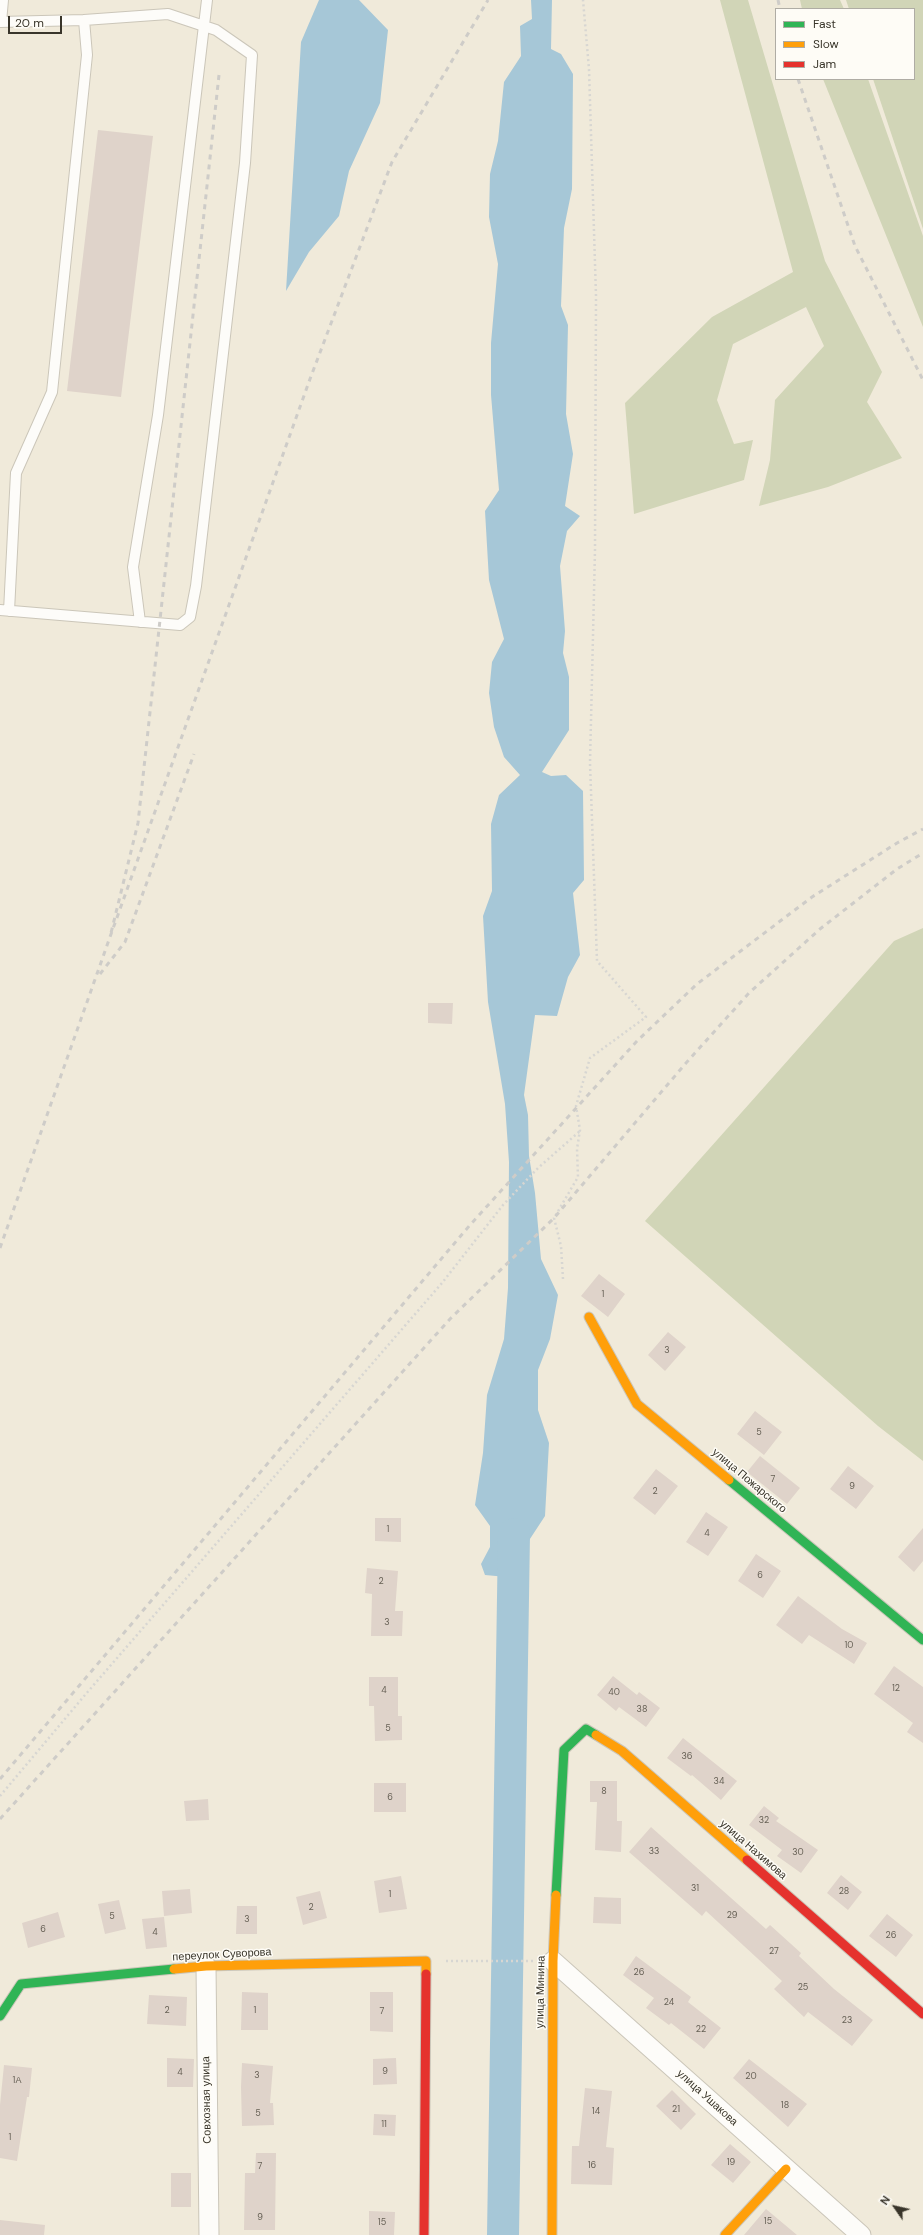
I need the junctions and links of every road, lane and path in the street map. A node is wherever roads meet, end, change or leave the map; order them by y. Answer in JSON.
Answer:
{"nodes":[{"id":1,"x":3,"y":0,"type":"edge"},
{"id":2,"x":207,"y":0,"type":"edge"},
{"id":3,"x":582,"y":0,"type":"edge"},
{"id":4,"x":84,"y":20,"type":"junction"},
{"id":5,"x":1,"y":22,"type":"edge"},
{"id":6,"x":204,"y":26,"type":"junction"},
{"id":7,"x":5,"y":610,"type":"edge"},
{"id":8,"x":140,"y":622,"type":"junction"},
{"id":9,"x":580,"y":1130,"type":"junction"},
{"id":10,"x":563,"y":1279,"type":"dead end"},
{"id":11,"x":589,"y":1317,"type":"dead end"},
{"id":12,"x":923,"y":1640,"type":"edge"},
{"id":13,"x":564,"y":1750,"type":"joint"},
{"id":14,"x":0,"y":1796,"type":"edge"},
{"id":15,"x":426,"y":1961,"type":"junction"},
{"id":16,"x":553,"y":1961,"type":"junction"},
{"id":17,"x":206,"y":1966,"type":"junction"},
{"id":18,"x":923,"y":2014,"type":"edge"},
{"id":19,"x":0,"y":2016,"type":"edge"},
{"id":20,"x":786,"y":2169,"type":"junction"},
{"id":21,"x":209,"y":2235,"type":"edge"},
{"id":22,"x":424,"y":2235,"type":"edge"},
{"id":23,"x":552,"y":2235,"type":"edge"},
{"id":24,"x":725,"y":2235,"type":"edge"},
{"id":25,"x":861,"y":2235,"type":"edge"}],
"edges":[{"from":1,"to":5,"type":"lane"},
{"from":2,"to":6,"type":"lane"},
{"from":3,"to":9,"type":"path"},
{"from":4,"to":5,"type":"lane"},
{"from":4,"to":6,"type":"lane"},
{"from":4,"to":7,"type":"lane"},
{"from":6,"to":8,"type":"lane"},
{"from":6,"to":8,"type":"lane"},
{"from":7,"to":8,"type":"lane"},
{"from":9,"to":10,"type":"path"},
{"from":9,"to":14,"type":"path"},
{"from":11,"to":12,"type":"street","name":"улица Пожарского"},
{"from":13,"to":16,"type":"street","name":"улица Минина"},
{"from":13,"to":18,"type":"street","name":"улица Нахимова"},
{"from":15,"to":16,"type":"path"},
{"from":15,"to":17,"type":"street","name":"переулок Суворова"},
{"from":15,"to":22,"type":"street"},
{"from":16,"to":20,"type":"street","name":"улица Ушакова"},
{"from":16,"to":23,"type":"street","name":"улица Минина"},
{"from":17,"to":19,"type":"street","name":"переулок Суворова"},
{"from":17,"to":21,"type":"street","name":"Совхозная улица"},
{"from":20,"to":24,"type":"street"},
{"from":20,"to":25,"type":"street","name":"улица Ушакова"}]}
